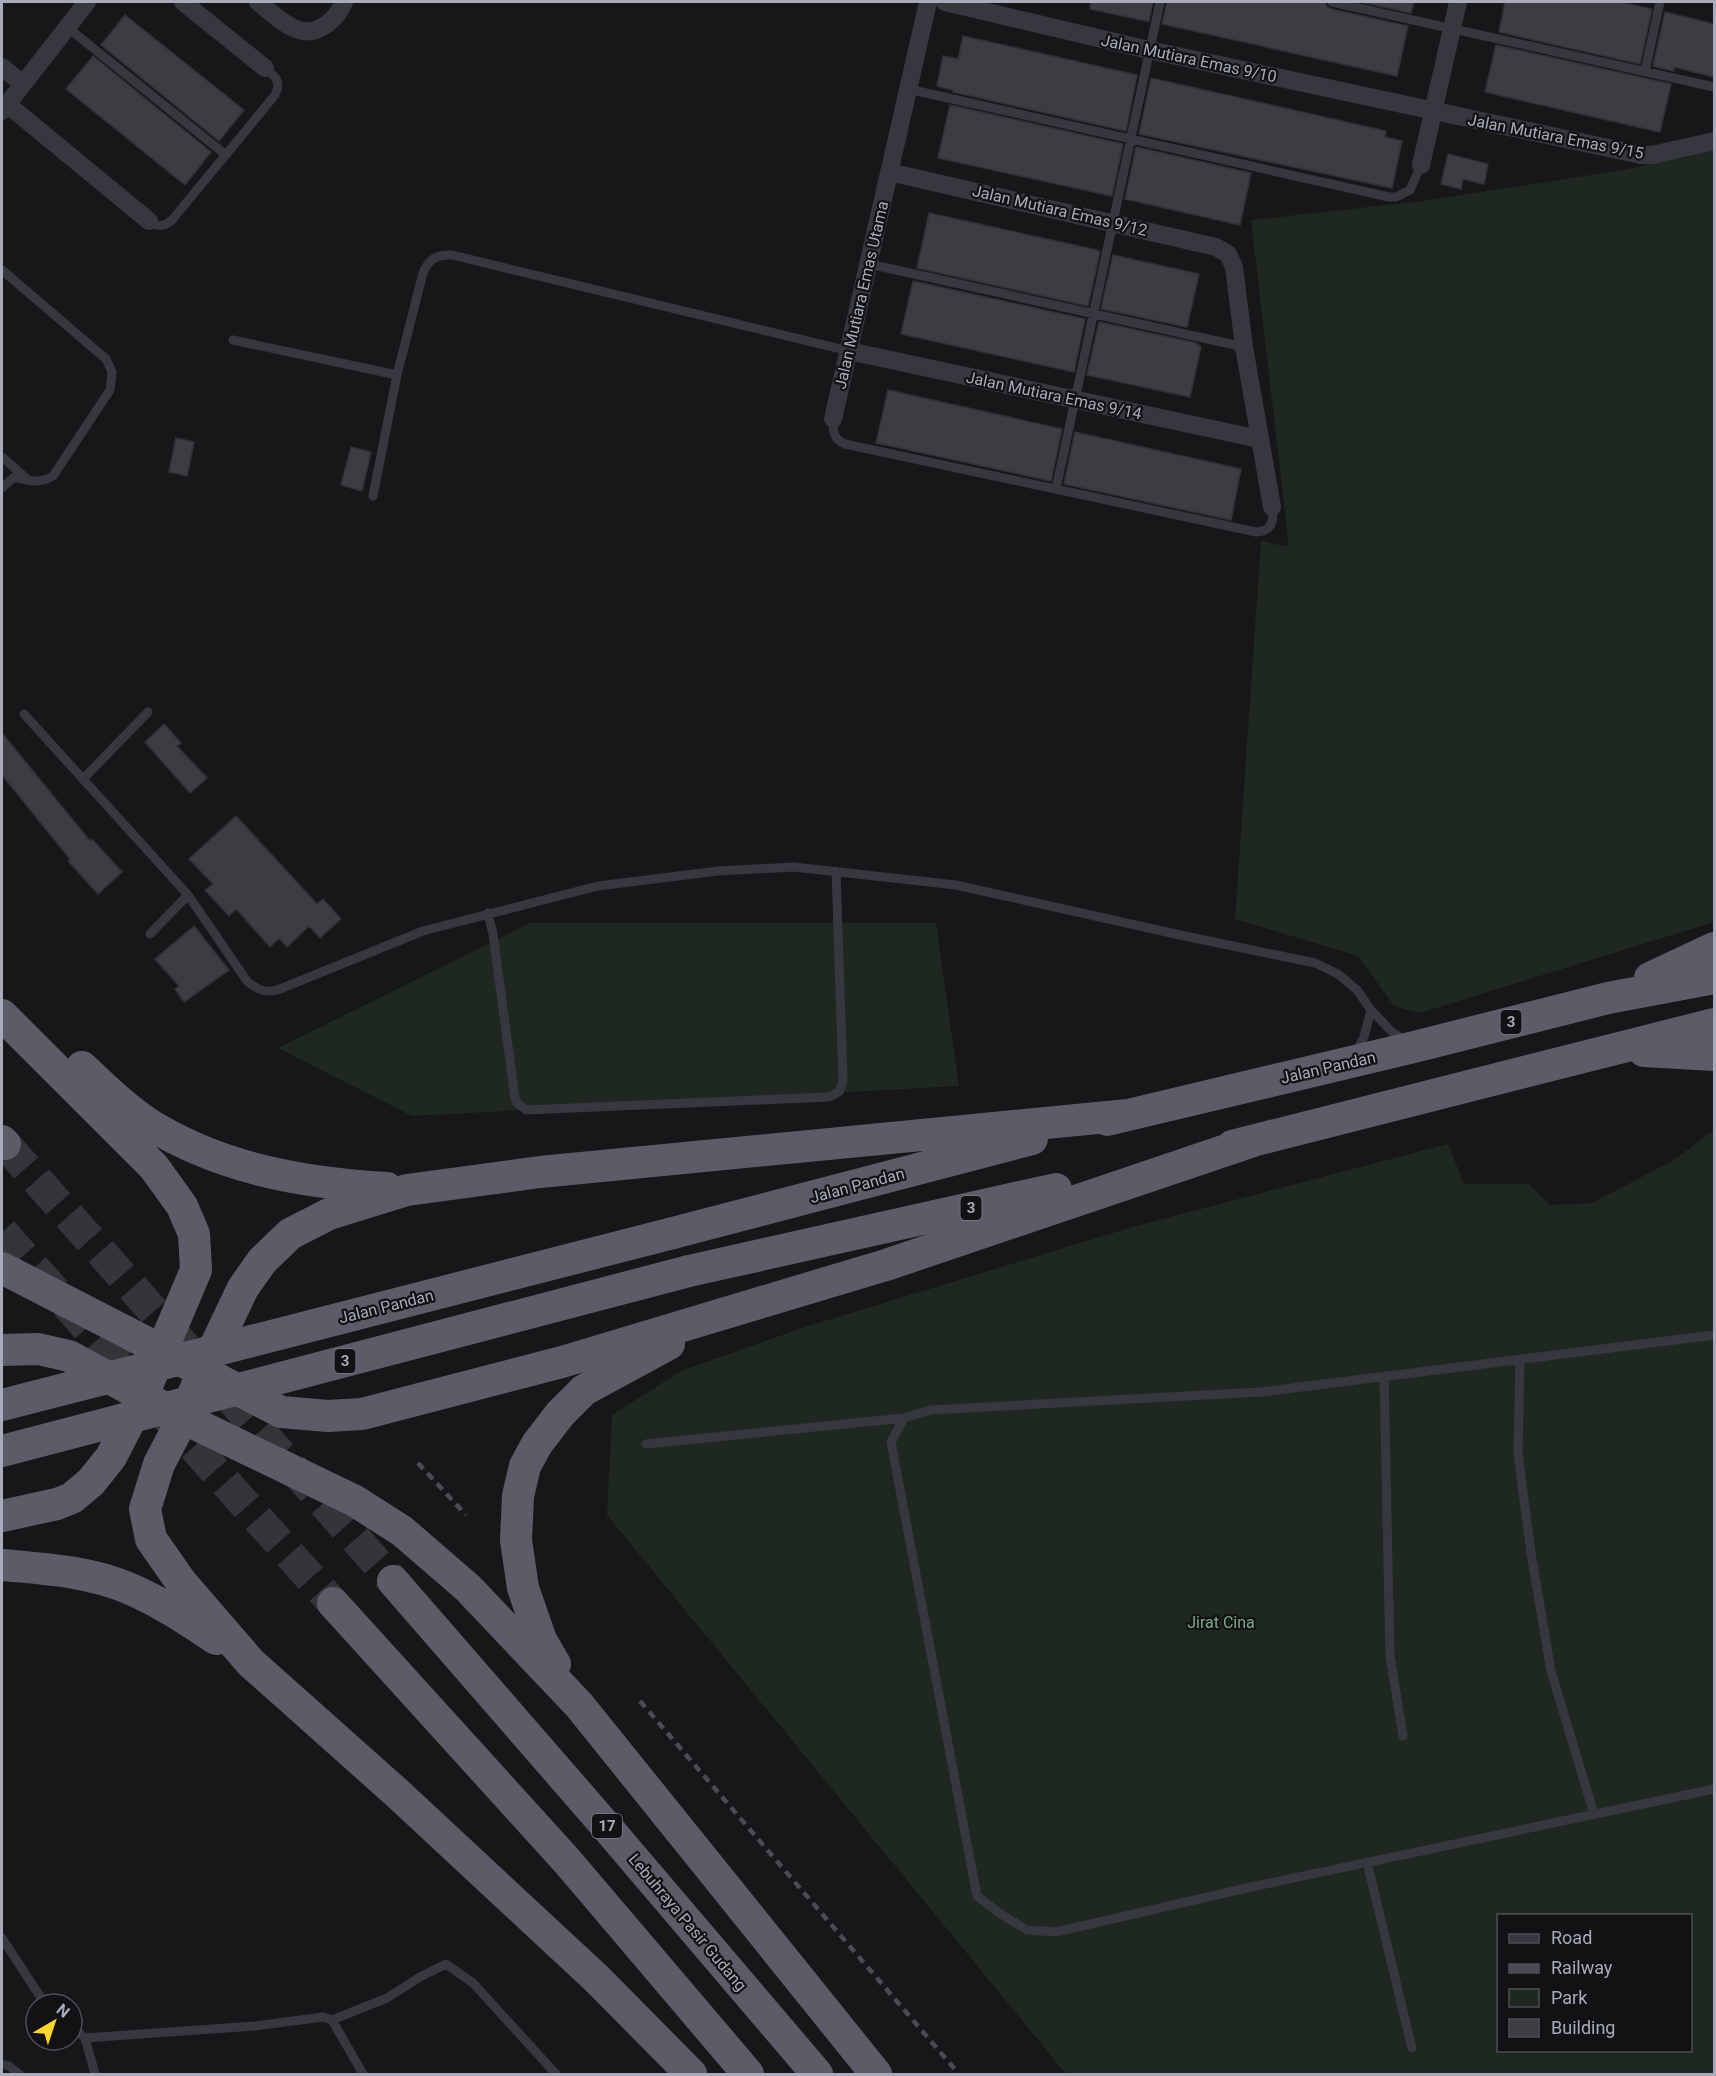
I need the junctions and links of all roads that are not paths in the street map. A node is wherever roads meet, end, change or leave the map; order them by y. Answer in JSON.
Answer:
{"nodes":[{"id":1,"x":183,"y":2,"type":"edge"},
{"id":2,"x":258,"y":2,"type":"edge"},
{"id":3,"x":344,"y":2,"type":"edge"},
{"id":4,"x":928,"y":2,"type":"edge"},
{"id":5,"x":945,"y":2,"type":"edge"},
{"id":6,"x":1160,"y":2,"type":"edge"},
{"id":7,"x":1332,"y":2,"type":"edge"},
{"id":8,"x":1458,"y":2,"type":"edge"},
{"id":9,"x":1660,"y":2,"type":"edge"},
{"id":10,"x":82,"y":3,"type":"edge"},
{"id":11,"x":67,"y":27,"type":"junction"},
{"id":12,"x":1452,"y":28,"type":"junction"},
{"id":13,"x":1149,"y":50,"type":"junction"},
{"id":14,"x":2,"y":67,"type":"edge"},
{"id":15,"x":265,"y":68,"type":"joint"},
{"id":16,"x":1645,"y":71,"type":"junction"},
{"id":17,"x":22,"y":84,"type":"junction"},
{"id":18,"x":1714,"y":87,"type":"edge"},
{"id":19,"x":908,"y":89,"type":"junction"},
{"id":20,"x":4,"y":107,"type":"edge"},
{"id":21,"x":1433,"y":111,"type":"junction"},
{"id":22,"x":1130,"y":139,"type":"junction"},
{"id":23,"x":1714,"y":141,"type":"edge"},
{"id":24,"x":226,"y":155,"type":"junction"},
{"id":25,"x":1421,"y":165,"type":"joint"},
{"id":26,"x":889,"y":172,"type":"junction"},
{"id":27,"x":148,"y":221,"type":"joint"},
{"id":28,"x":1113,"y":222,"type":"junction"},
{"id":29,"x":868,"y":264,"type":"junction"},
{"id":30,"x":2,"y":270,"type":"edge"},
{"id":31,"x":1093,"y":315,"type":"junction"},
{"id":32,"x":233,"y":340,"type":"dead end"},
{"id":33,"x":1244,"y":347,"type":"junction"},
{"id":34,"x":849,"y":351,"type":"junction"},
{"id":35,"x":397,"y":375,"type":"junction"},
{"id":36,"x":1075,"y":400,"type":"junction"},
{"id":37,"x":833,"y":419,"type":"joint"},
{"id":38,"x":1259,"y":439,"type":"junction"},
{"id":39,"x":2,"y":457,"type":"edge"},
{"id":40,"x":30,"y":481,"type":"junction"},
{"id":41,"x":2,"y":488,"type":"edge"},
{"id":42,"x":1056,"y":489,"type":"junction"},
{"id":43,"x":373,"y":496,"type":"dead end"},
{"id":44,"x":1272,"y":507,"type":"joint"},
{"id":45,"x":148,"y":712,"type":"dead end"},
{"id":46,"x":24,"y":714,"type":"dead end"},
{"id":47,"x":83,"y":779,"type":"junction"},
{"id":48,"x":836,"y":871,"type":"junction"},
{"id":49,"x":188,"y":895,"type":"junction"},
{"id":50,"x":488,"y":913,"type":"junction"},
{"id":51,"x":150,"y":934,"type":"dead end"},
{"id":52,"x":1714,"y":948,"type":"edge"},
{"id":53,"x":1714,"y":978,"type":"edge"},
{"id":54,"x":2,"y":994,"type":"edge"},
{"id":55,"x":1608,"y":998,"type":"junction"},
{"id":56,"x":1371,"y":1010,"type":"junction"},
{"id":57,"x":2,"y":1015,"type":"edge"},
{"id":58,"x":1714,"y":1024,"type":"edge"},
{"id":59,"x":1414,"y":1047,"type":"junction"},
{"id":60,"x":1611,"y":1049,"type":"junction"},
{"id":61,"x":1714,"y":1055,"type":"edge"},
{"id":62,"x":1349,"y":1062,"type":"junction"},
{"id":63,"x":1128,"y":1115,"type":"junction"},
{"id":64,"x":1252,"y":1141,"type":"junction"},
{"id":65,"x":406,"y":1190,"type":"junction"},
{"id":66,"x":2,"y":1268,"type":"edge"},
{"id":67,"x":731,"y":1311,"type":"junction"},
{"id":68,"x":1714,"y":1335,"type":"edge"},
{"id":69,"x":2,"y":1350,"type":"edge"},
{"id":70,"x":161,"y":1350,"type":"junction"},
{"id":71,"x":1520,"y":1359,"type":"junction"},
{"id":72,"x":203,"y":1372,"type":"junction"},
{"id":73,"x":1384,"y":1377,"type":"junction"},
{"id":74,"x":143,"y":1395,"type":"junction"},
{"id":75,"x":2,"y":1405,"type":"edge"},
{"id":76,"x":183,"y":1418,"type":"junction"},
{"id":77,"x":904,"y":1418,"type":"junction"},
{"id":78,"x":646,"y":1444,"type":"dead end"},
{"id":79,"x":2,"y":1450,"type":"edge"},
{"id":80,"x":57,"y":1504,"type":"junction"},
{"id":81,"x":2,"y":1516,"type":"edge"},
{"id":82,"x":2,"y":1537,"type":"edge"},
{"id":83,"x":2,"y":1565,"type":"edge"},
{"id":84,"x":393,"y":1581,"type":"tunnel mouth"},
{"id":85,"x":333,"y":1603,"type":"tunnel mouth"},
{"id":86,"x":251,"y":1663,"type":"junction"},
{"id":87,"x":579,"y":1705,"type":"junction"},
{"id":88,"x":1403,"y":1736,"type":"dead end"},
{"id":89,"x":1714,"y":1789,"type":"edge"},
{"id":90,"x":1594,"y":1814,"type":"junction"},
{"id":91,"x":1367,"y":1862,"type":"junction"},
{"id":92,"x":2,"y":1938,"type":"edge"},
{"id":93,"x":37,"y":1992,"type":"edge"},
{"id":94,"x":333,"y":2020,"type":"junction"},
{"id":95,"x":85,"y":2038,"type":"joint"},
{"id":96,"x":1412,"y":2048,"type":"dead end"},
{"id":97,"x":2,"y":2064,"type":"edge"},
{"id":98,"x":19,"y":2074,"type":"edge"},
{"id":99,"x":95,"y":2074,"type":"edge"},
{"id":100,"x":363,"y":2074,"type":"edge"},
{"id":101,"x":556,"y":2074,"type":"edge"},
{"id":102,"x":691,"y":2074,"type":"edge"},
{"id":103,"x":748,"y":2074,"type":"edge"},
{"id":104,"x":817,"y":2074,"type":"edge"},
{"id":105,"x":876,"y":2074,"type":"edge"}],
"edges":[{"from":1,"to":15,"type":"street"},
{"from":2,"to":3,"type":"street"},
{"from":4,"to":19,"type":"street","name":"Jalan Mutiara Emas Utama"},
{"from":5,"to":13,"type":"street","name":"Jalan Mutiara Emas 9/10"},
{"from":6,"to":13,"type":"lane"},
{"from":7,"to":12,"type":"lane"},
{"from":8,"to":12,"type":"street"},
{"from":9,"to":16,"type":"lane"},
{"from":10,"to":11,"type":"street"},
{"from":11,"to":17,"type":"street"},
{"from":11,"to":24,"type":"lane"},
{"from":12,"to":16,"type":"lane"},
{"from":12,"to":21,"type":"street"},
{"from":13,"to":21,"type":"street","name":"Jalan Mutiara Emas 9/10"},
{"from":13,"to":22,"type":"lane"},
{"from":14,"to":17,"type":"street"},
{"from":15,"to":24,"type":"lane"},
{"from":16,"to":18,"type":"lane"},
{"from":17,"to":20,"type":"street"},
{"from":19,"to":22,"type":"lane"},
{"from":19,"to":26,"type":"street","name":"Jalan Mutiara Emas Utama"},
{"from":20,"to":27,"type":"street"},
{"from":21,"to":23,"type":"street","name":"Jalan Mutiara Emas 9/15"},
{"from":21,"to":25,"type":"street"},
{"from":22,"to":25,"type":"lane"},
{"from":22,"to":28,"type":"lane"},
{"from":24,"to":27,"type":"lane"},
{"from":26,"to":28,"type":"street","name":"Jalan Mutiara Emas 9/12"},
{"from":26,"to":29,"type":"street","name":"Jalan Mutiara Emas Utama"},
{"from":28,"to":31,"type":"lane"},
{"from":28,"to":33,"type":"street","name":"Jalan Mutiara Emas 9/12"},
{"from":29,"to":31,"type":"lane"},
{"from":29,"to":34,"type":"street","name":"Jalan Mutiara Emas Utama"},
{"from":30,"to":40,"type":"lane"},
{"from":31,"to":33,"type":"lane"},
{"from":31,"to":36,"type":"lane"},
{"from":32,"to":35,"type":"lane"},
{"from":33,"to":38,"type":"street"},
{"from":34,"to":35,"type":"lane"},
{"from":34,"to":36,"type":"street","name":"Jalan Mutiara Emas 9/14"},
{"from":34,"to":37,"type":"street","name":"Jalan Mutiara Emas Utama"},
{"from":35,"to":43,"type":"lane"},
{"from":36,"to":38,"type":"street","name":"Jalan Mutiara Emas 9/14"},
{"from":36,"to":42,"type":"lane"},
{"from":37,"to":42,"type":"lane"},
{"from":38,"to":44,"type":"street"},
{"from":39,"to":40,"type":"lane"},
{"from":40,"to":41,"type":"lane"},
{"from":42,"to":44,"type":"lane"},
{"from":45,"to":47,"type":"lane"},
{"from":46,"to":47,"type":"lane"},
{"from":47,"to":49,"type":"lane"},
{"from":48,"to":50,"type":"lane"},
{"from":48,"to":50,"type":"lane"},
{"from":48,"to":56,"type":"lane"},
{"from":49,"to":50,"type":"lane"},
{"from":49,"to":51,"type":"lane"},
{"from":52,"to":55,"type":"highway"},
{"from":53,"to":55,"type":"highway","name":"Jalan Pandan","number":"3"},
{"from":54,"to":65,"type":"highway"},
{"from":55,"to":59,"type":"highway","name":"Jalan Pandan","number":"3"},
{"from":56,"to":59,"type":"lane"},
{"from":56,"to":62,"type":"lane"},
{"from":57,"to":70,"type":"highway"},
{"from":58,"to":60,"type":"highway","number":"3"},
{"from":59,"to":62,"type":"highway","name":"Jalan Pandan","number":"3"},
{"from":60,"to":61,"type":"highway"},
{"from":60,"to":64,"type":"highway","number":"3"},
{"from":62,"to":63,"type":"highway","name":"Jalan Pandan","number":"3"},
{"from":63,"to":65,"type":"highway"},
{"from":63,"to":75,"type":"highway","name":"Jalan Pandan","number":"3","bridge":true},
{"from":64,"to":67,"type":"highway"},
{"from":64,"to":79,"type":"highway","number":"3","bridge":true},
{"from":65,"to":72,"type":"highway"},
{"from":66,"to":70,"type":"highway"},
{"from":67,"to":72,"type":"highway"},
{"from":67,"to":87,"type":"highway"},
{"from":68,"to":71,"type":"lane"},
{"from":69,"to":74,"type":"highway"},
{"from":70,"to":72,"type":"highway"},
{"from":70,"to":74,"type":"highway"},
{"from":71,"to":73,"type":"lane"},
{"from":71,"to":90,"type":"lane"},
{"from":72,"to":76,"type":"highway"},
{"from":73,"to":77,"type":"lane"},
{"from":73,"to":88,"type":"lane"},
{"from":74,"to":76,"type":"highway"},
{"from":74,"to":80,"type":"highway"},
{"from":76,"to":86,"type":"highway"},
{"from":76,"to":87,"type":"highway"},
{"from":77,"to":78,"type":"lane"},
{"from":77,"to":91,"type":"lane"},
{"from":80,"to":81,"type":"highway"},
{"from":80,"to":82,"type":"highway"},
{"from":83,"to":86,"type":"highway"},
{"from":84,"to":104,"type":"highway","name":"Lebuhraya Pasir Gudang","number":"17"},
{"from":85,"to":103,"type":"highway"},
{"from":86,"to":102,"type":"highway"},
{"from":87,"to":105,"type":"highway"},
{"from":89,"to":90,"type":"lane"},
{"from":90,"to":91,"type":"lane"},
{"from":91,"to":96,"type":"lane"},
{"from":92,"to":93,"type":"lane"},
{"from":94,"to":95,"type":"lane"},
{"from":94,"to":100,"type":"lane"},
{"from":94,"to":101,"type":"lane"},
{"from":95,"to":99,"type":"lane"},
{"from":97,"to":98,"type":"lane"}]}
